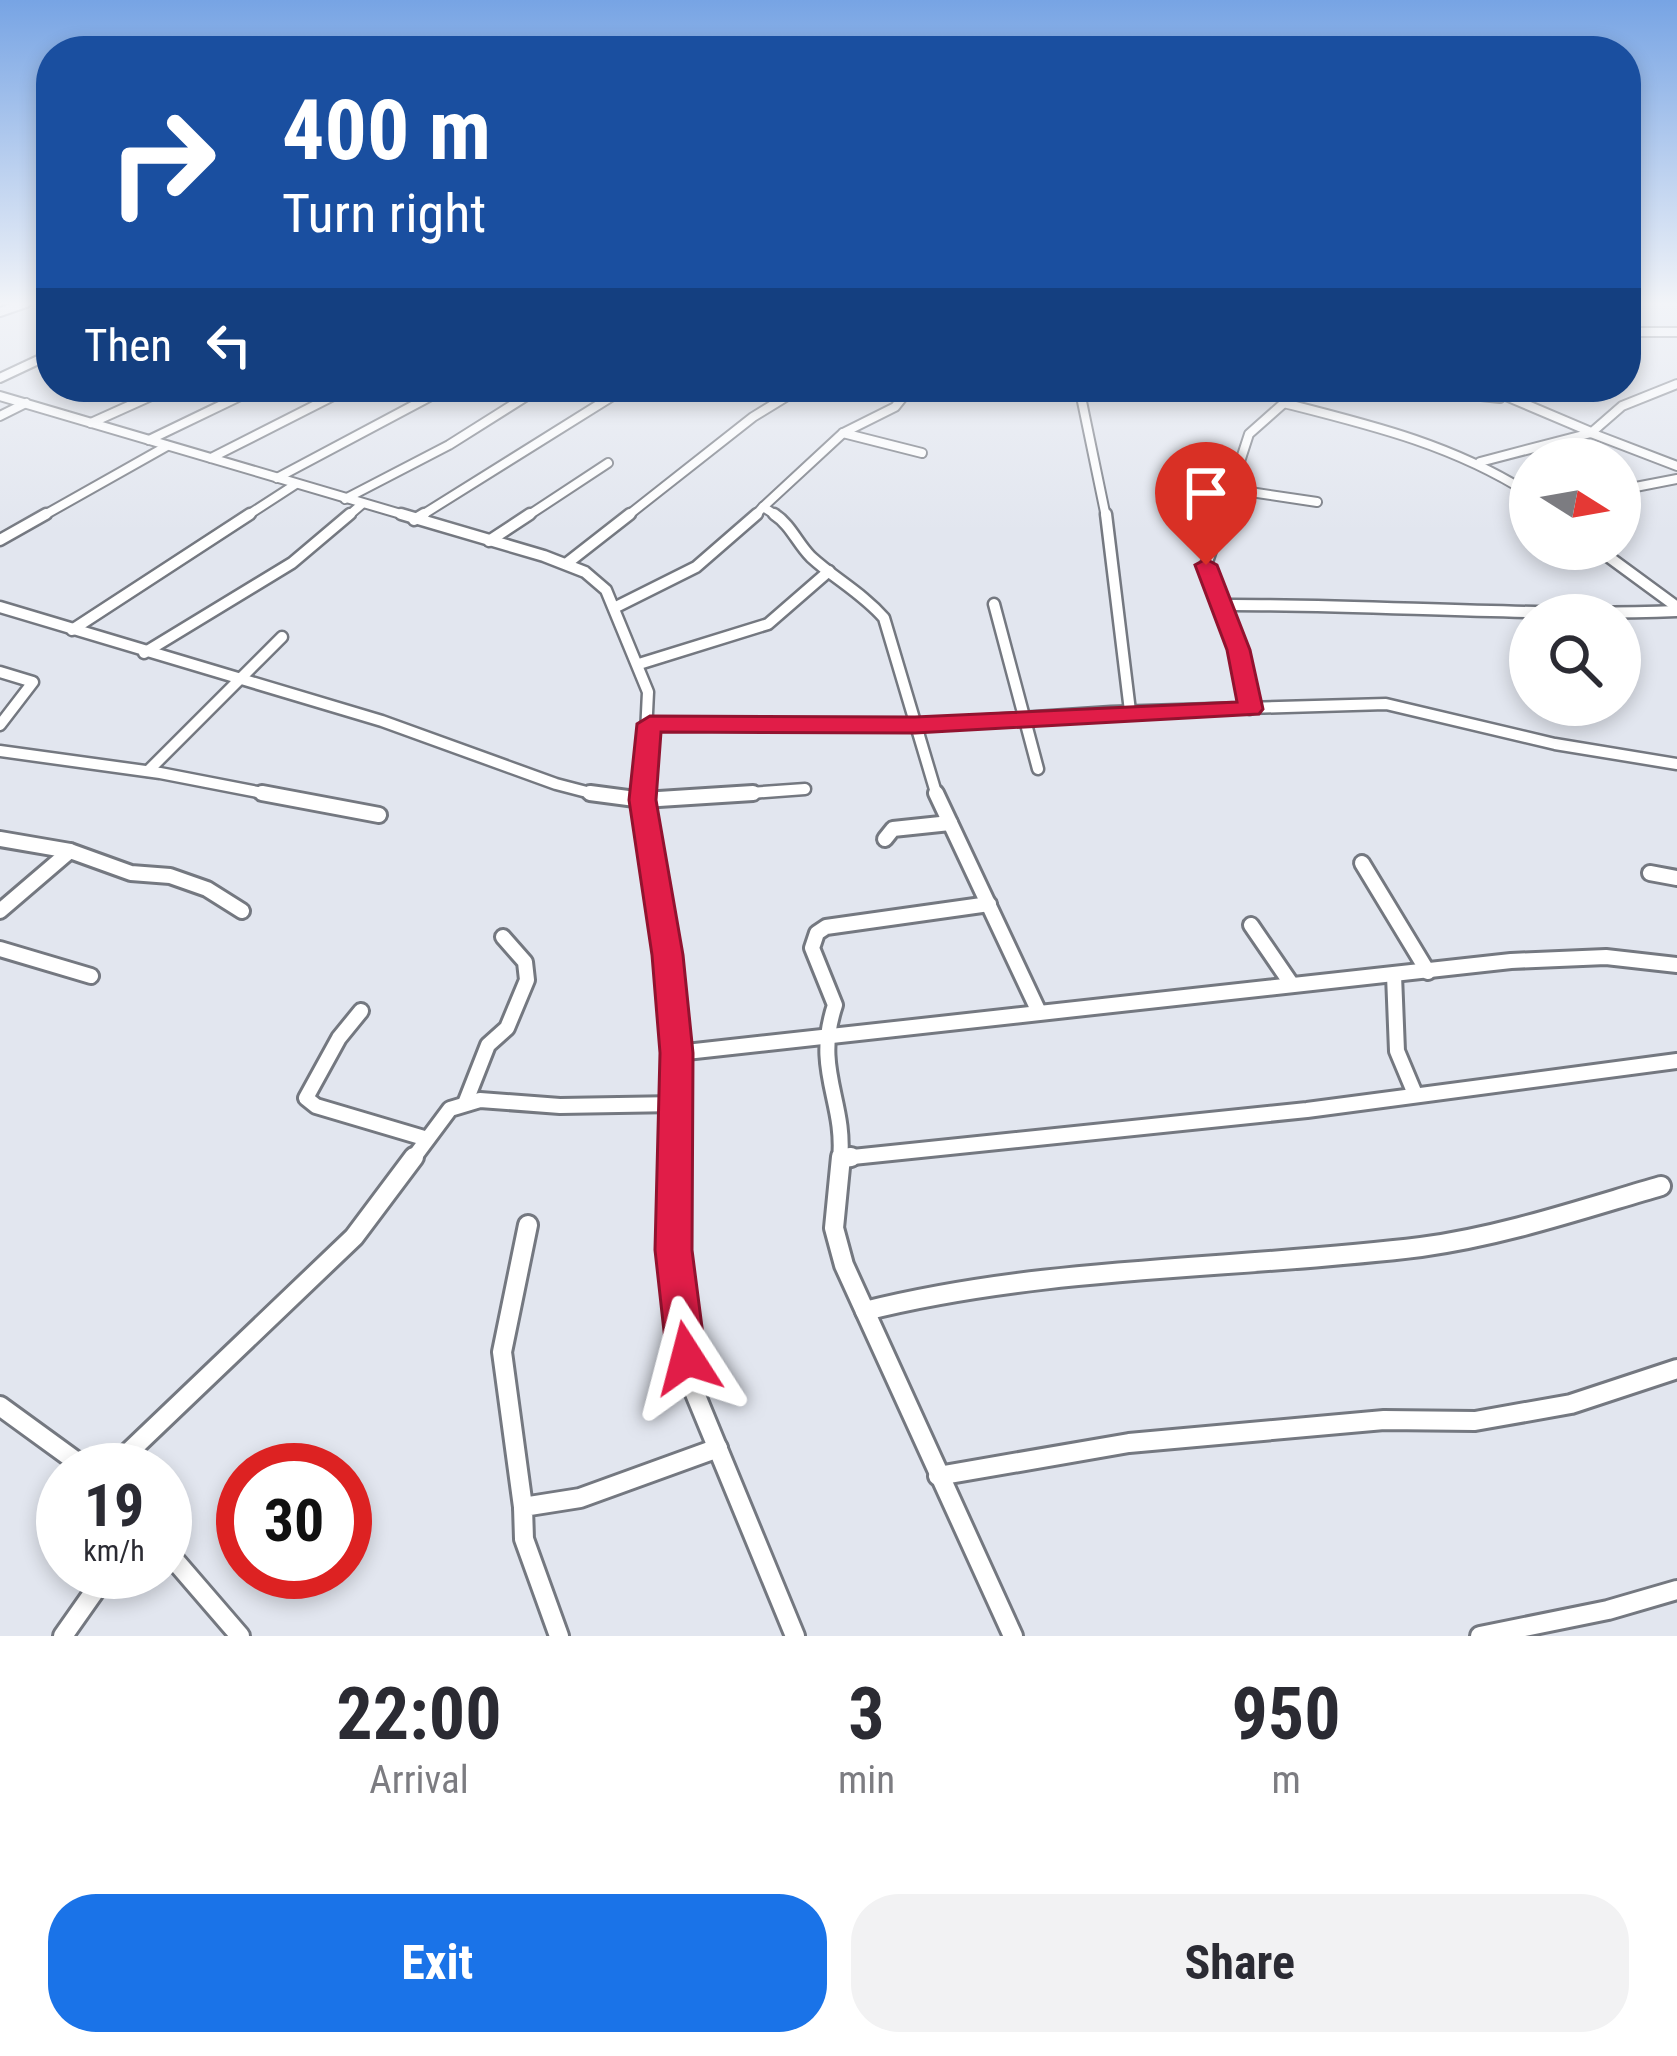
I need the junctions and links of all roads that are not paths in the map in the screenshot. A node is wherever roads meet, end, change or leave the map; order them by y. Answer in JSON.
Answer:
{"nodes":[{"id":1,"x":1677,"y":384,"type":"edge"},
{"id":2,"x":0,"y":396,"type":"edge"},
{"id":3,"x":1641,"y":398,"type":"edge"},
{"id":4,"x":138,"y":402,"type":"edge"},
{"id":5,"x":228,"y":402,"type":"edge"},
{"id":6,"x":321,"y":402,"type":"edge"},
{"id":7,"x":420,"y":402,"type":"edge"},
{"id":8,"x":517,"y":402,"type":"edge"},
{"id":9,"x":604,"y":402,"type":"edge"},
{"id":10,"x":778,"y":402,"type":"edge"},
{"id":11,"x":898,"y":402,"type":"edge"},
{"id":12,"x":1082,"y":402,"type":"edge"},
{"id":13,"x":1520,"y":402,"type":"edge"},
{"id":14,"x":1632,"y":402,"type":"edge"},
{"id":15,"x":26,"y":403,"type":"dead end"},
{"id":16,"x":1284,"y":403,"type":"joint"},
{"id":17,"x":0,"y":416,"type":"edge"},
{"id":18,"x":91,"y":423,"type":"junction"},
{"id":19,"x":843,"y":433,"type":"junction"},
{"id":20,"x":1591,"y":433,"type":"junction"},
{"id":21,"x":148,"y":440,"type":"junction"},
{"id":22,"x":168,"y":445,"type":"junction"},
{"id":23,"x":922,"y":453,"type":"dead end"},
{"id":24,"x":211,"y":458,"type":"junction"},
{"id":25,"x":1480,"y":462,"type":"junction"},
{"id":26,"x":608,"y":463,"type":"dead end"},
{"id":27,"x":1677,"y":466,"type":"edge"},
{"id":28,"x":275,"y":479,"type":"junction"},
{"id":29,"x":1677,"y":479,"type":"edge"},
{"id":30,"x":1509,"y":481,"type":"edge"},
{"id":31,"x":296,"y":484,"type":"junction"},
{"id":32,"x":1641,"y":486,"type":"edge"},
{"id":33,"x":1230,"y":489,"type":"junction"},
{"id":34,"x":345,"y":499,"type":"junction"},
{"id":35,"x":1317,"y":502,"type":"dead end"},
{"id":36,"x":362,"y":505,"type":"junction"},
{"id":37,"x":764,"y":507,"type":"junction"},
{"id":38,"x":414,"y":520,"type":"junction"},
{"id":39,"x":0,"y":540,"type":"edge"},
{"id":40,"x":489,"y":541,"type":"junction"},
{"id":41,"x":566,"y":564,"type":"junction"},
{"id":42,"x":1626,"y":570,"type":"edge"},
{"id":43,"x":829,"y":571,"type":"junction"},
{"id":44,"x":994,"y":604,"type":"dead end"},
{"id":45,"x":1220,"y":605,"type":"junction"},
{"id":46,"x":616,"y":607,"type":"junction"},
{"id":47,"x":0,"y":608,"type":"edge"},
{"id":48,"x":1677,"y":609,"type":"edge"},
{"id":49,"x":72,"y":630,"type":"junction"},
{"id":50,"x":282,"y":637,"type":"dead end"},
{"id":51,"x":144,"y":653,"type":"junction"},
{"id":52,"x":639,"y":664,"type":"junction"},
{"id":53,"x":0,"y":672,"type":"edge"},
{"id":54,"x":239,"y":681,"type":"junction"},
{"id":55,"x":1250,"y":709,"type":"junction"},
{"id":56,"x":1130,"y":711,"type":"junction"},
{"id":57,"x":650,"y":724,"type":"junction"},
{"id":58,"x":0,"y":725,"type":"edge"},
{"id":59,"x":915,"y":725,"type":"junction"},
{"id":60,"x":0,"y":752,"type":"edge"},
{"id":61,"x":1677,"y":764,"type":"edge"},
{"id":62,"x":1038,"y":769,"type":"dead end"},
{"id":63,"x":148,"y":771,"type":"junction"},
{"id":64,"x":805,"y":789,"type":"dead end"},
{"id":65,"x":643,"y":800,"type":"junction"},
{"id":66,"x":379,"y":815,"type":"dead end"},
{"id":67,"x":950,"y":823,"type":"junction"},
{"id":68,"x":0,"y":839,"type":"edge"},
{"id":69,"x":884,"y":839,"type":"dead end"},
{"id":70,"x":70,"y":851,"type":"junction"},
{"id":71,"x":1362,"y":862,"type":"dead end"},
{"id":72,"x":1650,"y":873,"type":"dead end"},
{"id":73,"x":1677,"y":878,"type":"edge"},
{"id":74,"x":989,"y":904,"type":"junction"},
{"id":75,"x":0,"y":911,"type":"edge"},
{"id":76,"x":242,"y":911,"type":"dead end"},
{"id":77,"x":1251,"y":925,"type":"dead end"},
{"id":78,"x":503,"y":937,"type":"dead end"},
{"id":79,"x":0,"y":949,"type":"edge"},
{"id":80,"x":1677,"y":965,"type":"edge"},
{"id":81,"x":1428,"y":972,"type":"junction"},
{"id":82,"x":1394,"y":975,"type":"junction"},
{"id":83,"x":92,"y":976,"type":"dead end"},
{"id":84,"x":1290,"y":982,"type":"junction"},
{"id":85,"x":1038,"y":1010,"type":"junction"},
{"id":86,"x":361,"y":1011,"type":"dead end"},
{"id":87,"x":825,"y":1035,"type":"junction"},
{"id":88,"x":676,"y":1053,"type":"junction"},
{"id":89,"x":1677,"y":1061,"type":"edge"},
{"id":90,"x":1415,"y":1094,"type":"junction"},
{"id":91,"x":466,"y":1101,"type":"junction"},
{"id":92,"x":677,"y":1104,"type":"junction"},
{"id":93,"x":424,"y":1138,"type":"junction"},
{"id":94,"x":843,"y":1158,"type":"junction"},
{"id":95,"x":1661,"y":1186,"type":"dead end"},
{"id":96,"x":528,"y":1225,"type":"dead end"},
{"id":97,"x":865,"y":1311,"type":"junction"},
{"id":98,"x":1677,"y":1370,"type":"edge"},
{"id":99,"x":0,"y":1406,"type":"edge"},
{"id":100,"x":51,"y":1443,"type":"edge"},
{"id":101,"x":138,"y":1443,"type":"edge"},
{"id":102,"x":718,"y":1448,"type":"junction"},
{"id":103,"x":938,"y":1476,"type":"junction"},
{"id":104,"x":523,"y":1507,"type":"junction"},
{"id":105,"x":192,"y":1580,"type":"edge"},
{"id":106,"x":1677,"y":1590,"type":"edge"},
{"id":107,"x":89,"y":1599,"type":"edge"},
{"id":108,"x":63,"y":1636,"type":"edge"},
{"id":109,"x":240,"y":1636,"type":"edge"},
{"id":110,"x":559,"y":1636,"type":"edge"},
{"id":111,"x":795,"y":1636,"type":"edge"},
{"id":112,"x":1013,"y":1636,"type":"edge"},
{"id":113,"x":1480,"y":1636,"type":"edge"}],
"edges":[{"from":1,"to":3,"type":"street"},
{"from":2,"to":18,"type":"street"},
{"from":4,"to":18,"type":"street"},
{"from":5,"to":21,"type":"street"},
{"from":6,"to":24,"type":"street"},
{"from":7,"to":28,"type":"street"},
{"from":8,"to":34,"type":"street"},
{"from":9,"to":38,"type":"street"},
{"from":10,"to":41,"type":"street"},
{"from":11,"to":19,"type":"street"},
{"from":12,"to":56,"type":"street"},
{"from":13,"to":20,"type":"street"},
{"from":14,"to":20,"type":"street"},
{"from":15,"to":17,"type":"street"},
{"from":16,"to":25,"type":"street"},
{"from":16,"to":33,"type":"street"},
{"from":18,"to":21,"type":"street"},
{"from":19,"to":23,"type":"street"},
{"from":19,"to":37,"type":"street"},
{"from":20,"to":25,"type":"street"},
{"from":20,"to":27,"type":"street"},
{"from":21,"to":22,"type":"street"},
{"from":22,"to":24,"type":"street"},
{"from":22,"to":39,"type":"street"},
{"from":24,"to":28,"type":"street"},
{"from":25,"to":30,"type":"street"},
{"from":26,"to":40,"type":"street"},
{"from":28,"to":31,"type":"street"},
{"from":29,"to":32,"type":"street"},
{"from":31,"to":34,"type":"street"},
{"from":31,"to":49,"type":"street"},
{"from":33,"to":35,"type":"street"},
{"from":33,"to":45,"type":"street"},
{"from":34,"to":36,"type":"street"},
{"from":36,"to":38,"type":"street"},
{"from":36,"to":51,"type":"street"},
{"from":37,"to":43,"type":"street"},
{"from":37,"to":46,"type":"street"},
{"from":38,"to":40,"type":"street"},
{"from":40,"to":41,"type":"street"},
{"from":41,"to":46,"type":"street"},
{"from":42,"to":48,"type":"street"},
{"from":43,"to":52,"type":"street"},
{"from":43,"to":59,"type":"street"},
{"from":44,"to":62,"type":"street"},
{"from":45,"to":48,"type":"street"},
{"from":45,"to":55,"type":"street"},
{"from":46,"to":52,"type":"street"},
{"from":47,"to":49,"type":"street"},
{"from":49,"to":51,"type":"street"},
{"from":50,"to":54,"type":"street"},
{"from":51,"to":54,"type":"street"},
{"from":52,"to":57,"type":"street"},
{"from":53,"to":58,"type":"street"},
{"from":54,"to":63,"type":"street"},
{"from":54,"to":65,"type":"street"},
{"from":55,"to":56,"type":"street"},
{"from":55,"to":61,"type":"street"},
{"from":56,"to":59,"type":"street"},
{"from":57,"to":59,"type":"street"},
{"from":57,"to":65,"type":"street"},
{"from":59,"to":67,"type":"street"},
{"from":60,"to":63,"type":"street"},
{"from":63,"to":66,"type":"street"},
{"from":64,"to":65,"type":"street"},
{"from":65,"to":88,"type":"street"},
{"from":67,"to":69,"type":"street"},
{"from":67,"to":74,"type":"street"},
{"from":68,"to":70,"type":"street"},
{"from":70,"to":75,"type":"street"},
{"from":70,"to":76,"type":"street"},
{"from":71,"to":81,"type":"street"},
{"from":72,"to":73,"type":"street"},
{"from":74,"to":85,"type":"street"},
{"from":74,"to":87,"type":"street"},
{"from":77,"to":84,"type":"street"},
{"from":78,"to":91,"type":"street"},
{"from":79,"to":83,"type":"street"},
{"from":80,"to":81,"type":"street"},
{"from":81,"to":82,"type":"street"},
{"from":82,"to":84,"type":"street"},
{"from":82,"to":90,"type":"street"},
{"from":84,"to":85,"type":"street"},
{"from":85,"to":87,"type":"street"},
{"from":86,"to":93,"type":"street"},
{"from":87,"to":88,"type":"street"},
{"from":87,"to":94,"type":"street"},
{"from":88,"to":92,"type":"street"},
{"from":89,"to":90,"type":"street"},
{"from":90,"to":94,"type":"street"},
{"from":91,"to":92,"type":"street"},
{"from":91,"to":93,"type":"street"},
{"from":92,"to":102,"type":"street"},
{"from":93,"to":101,"type":"street"},
{"from":94,"to":97,"type":"street"},
{"from":95,"to":97,"type":"street"},
{"from":96,"to":104,"type":"street"},
{"from":97,"to":103,"type":"street"},
{"from":98,"to":103,"type":"street"},
{"from":99,"to":100,"type":"street"},
{"from":102,"to":104,"type":"street"},
{"from":102,"to":111,"type":"street"},
{"from":103,"to":112,"type":"street"},
{"from":104,"to":110,"type":"street"},
{"from":105,"to":109,"type":"street"},
{"from":106,"to":113,"type":"street"},
{"from":107,"to":108,"type":"street"}]}
